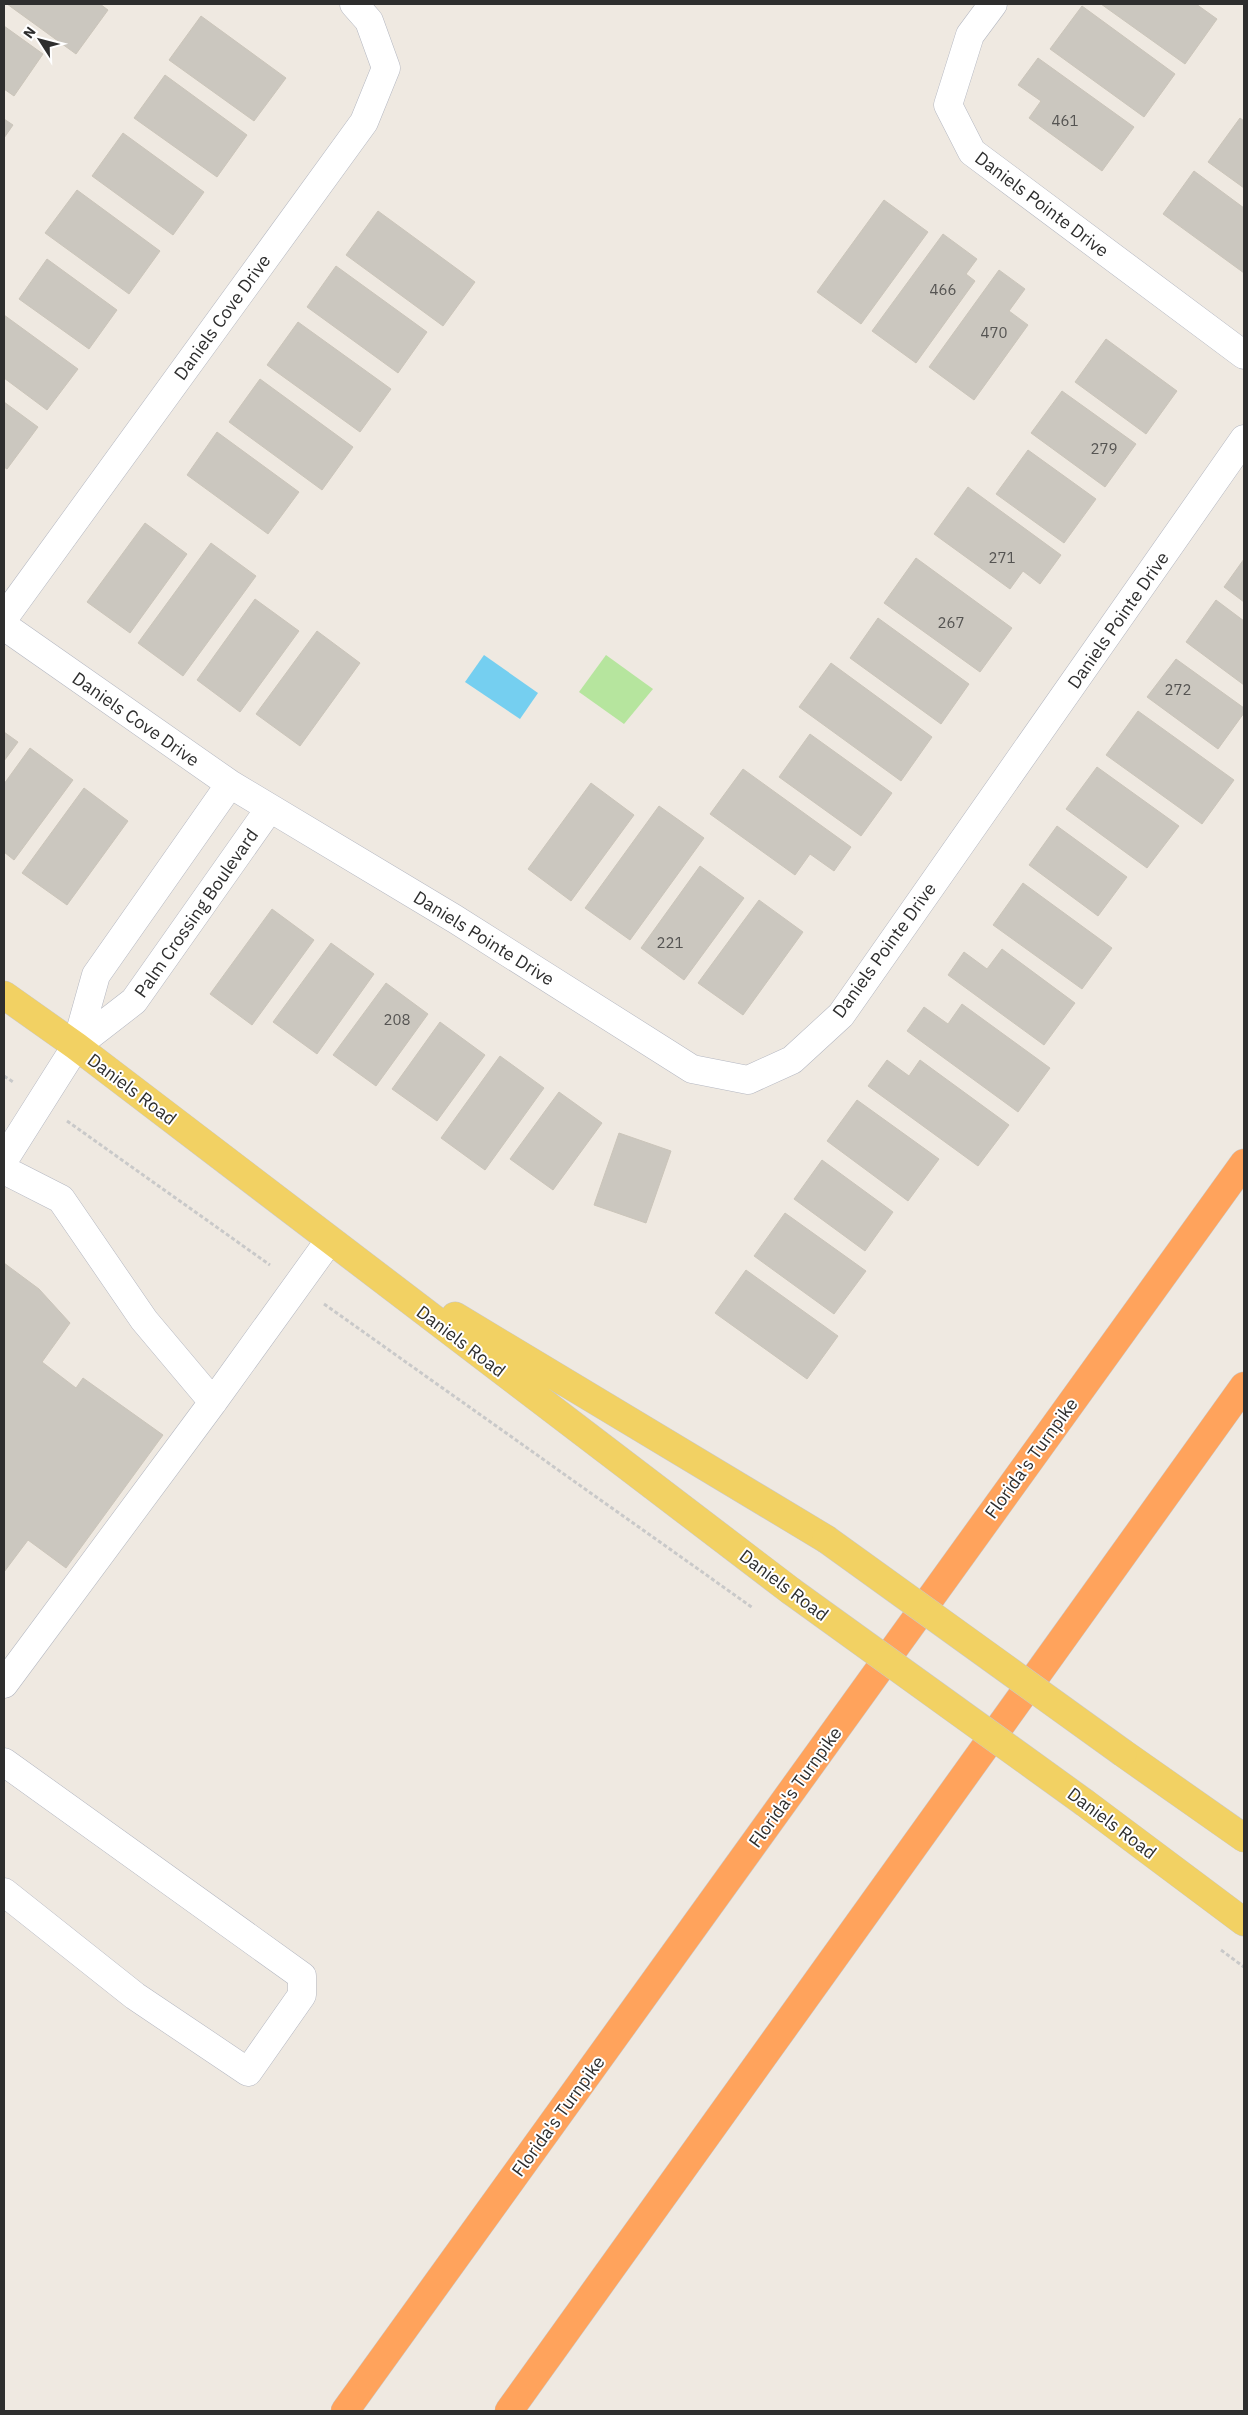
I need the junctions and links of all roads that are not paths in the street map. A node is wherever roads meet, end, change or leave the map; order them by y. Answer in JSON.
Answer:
{"nodes":[{"id":1,"x":354,"y":4,"type":"edge"},
{"id":2,"x":992,"y":4,"type":"edge"},
{"id":3,"x":1244,"y":355,"type":"edge"},
{"id":4,"x":1244,"y":439,"type":"edge"},
{"id":5,"x":4,"y":618,"type":"edge"},
{"id":6,"x":4,"y":626,"type":"edge"},
{"id":7,"x":230,"y":784,"type":"junction"},
{"id":8,"x":270,"y":808,"type":"junction"},
{"id":9,"x":4,"y":995,"type":"edge"},
{"id":10,"x":76,"y":1046,"type":"junction"},
{"id":11,"x":4,"y":1160,"type":"edge"},
{"id":12,"x":1244,"y":1163,"type":"edge"},
{"id":13,"x":4,"y":1170,"type":"edge"},
{"id":14,"x":329,"y":1240,"type":"junction"},
{"id":15,"x":1244,"y":1386,"type":"edge"},
{"id":16,"x":213,"y":1402,"type":"junction"},
{"id":17,"x":4,"y":1684,"type":"edge"},
{"id":18,"x":4,"y":1762,"type":"edge"},
{"id":19,"x":1244,"y":1838,"type":"edge"},
{"id":20,"x":4,"y":1892,"type":"edge"},
{"id":21,"x":1244,"y":1922,"type":"edge"},
{"id":22,"x":345,"y":2411,"type":"edge"},
{"id":23,"x":509,"y":2411,"type":"edge"}],
"edges":[{"from":1,"to":5,"type":"street","name":"Daniels Cove Drive"},
{"from":2,"to":3,"type":"street","name":"Daniels Pointe Drive"},
{"from":4,"to":8,"type":"street","name":"Daniels Pointe Drive"},
{"from":6,"to":7,"type":"street","name":"Daniels Cove Drive"},
{"from":7,"to":8,"type":"street","name":"Daniels Cove Drive"},
{"from":7,"to":10,"type":"street"},
{"from":8,"to":10,"type":"street","name":"Palm Crossing Boulevard"},
{"from":9,"to":10,"type":"main road","name":"Daniels Road"},
{"from":10,"to":11,"type":"street"},
{"from":10,"to":14,"type":"main road","name":"Daniels Road"},
{"from":12,"to":22,"type":"highway","name":"Florida's Turnpike"},
{"from":13,"to":16,"type":"street"},
{"from":14,"to":16,"type":"street"},
{"from":14,"to":19,"type":"main road","name":"Daniels Road","bridge":true},
{"from":14,"to":21,"type":"main road","name":"Daniels Road","bridge":true},
{"from":15,"to":23,"type":"highway"},
{"from":16,"to":17,"type":"street"},
{"from":18,"to":20,"type":"street"}]}
